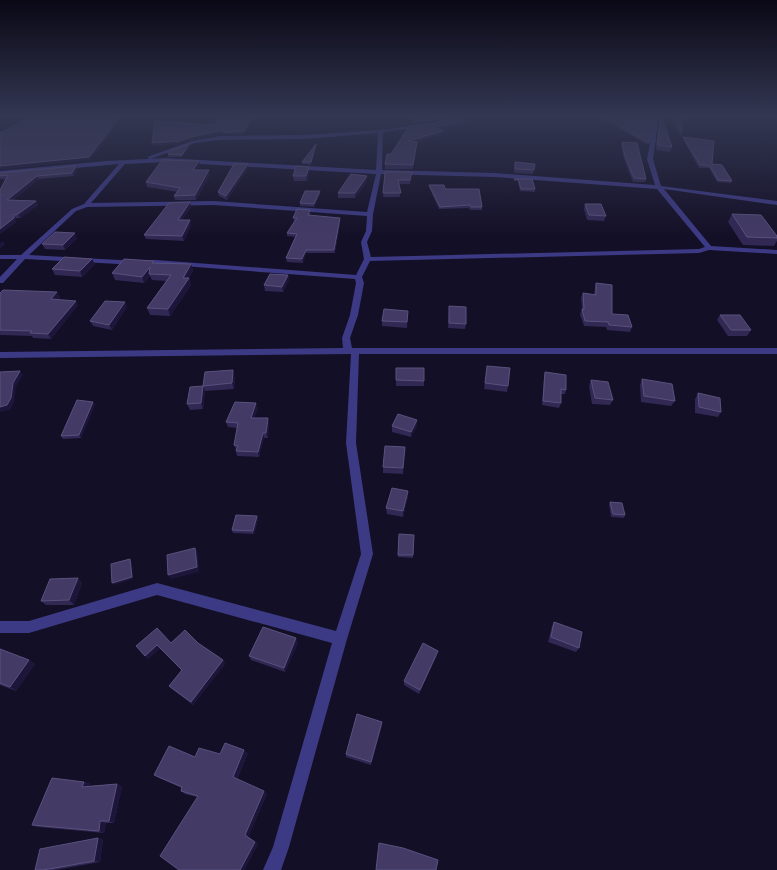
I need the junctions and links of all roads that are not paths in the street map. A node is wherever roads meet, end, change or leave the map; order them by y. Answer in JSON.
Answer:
{"nodes":[{"id":1,"x":152,"y":156,"type":"edge"},
{"id":2,"x":380,"y":156,"type":"edge"},
{"id":3,"x":651,"y":156,"type":"edge"},
{"id":4,"x":138,"y":160,"type":"junction"},
{"id":5,"x":124,"y":162,"type":"junction"},
{"id":6,"x":379,"y":172,"type":"junction"},
{"id":7,"x":0,"y":173,"type":"edge"},
{"id":8,"x":659,"y":187,"type":"junction"},
{"id":9,"x":777,"y":203,"type":"edge"},
{"id":10,"x":86,"y":205,"type":"junction"},
{"id":11,"x":370,"y":214,"type":"junction"},
{"id":12,"x":710,"y":248,"type":"junction"},
{"id":13,"x":777,"y":252,"type":"edge"},
{"id":14,"x":0,"y":257,"type":"edge"},
{"id":15,"x":23,"y":257,"type":"junction"},
{"id":16,"x":368,"y":259,"type":"junction"},
{"id":17,"x":358,"y":277,"type":"junction"},
{"id":18,"x":0,"y":281,"type":"edge"},
{"id":19,"x":355,"y":351,"type":"junction"},
{"id":20,"x":777,"y":351,"type":"edge"},
{"id":21,"x":0,"y":355,"type":"edge"},
{"id":22,"x":0,"y":627,"type":"edge"},
{"id":23,"x":340,"y":638,"type":"junction"},
{"id":24,"x":272,"y":870,"type":"edge"}],
"edges":[{"from":1,"to":4,"type":"street"},
{"from":2,"to":6,"type":"street"},
{"from":3,"to":8,"type":"street"},
{"from":4,"to":5,"type":"street"},
{"from":4,"to":6,"type":"street"},
{"from":5,"to":7,"type":"street"},
{"from":5,"to":10,"type":"street"},
{"from":6,"to":8,"type":"street"},
{"from":6,"to":11,"type":"street"},
{"from":8,"to":9,"type":"street"},
{"from":8,"to":12,"type":"street"},
{"from":10,"to":11,"type":"street"},
{"from":10,"to":15,"type":"street"},
{"from":11,"to":16,"type":"street"},
{"from":12,"to":13,"type":"street"},
{"from":12,"to":16,"type":"street"},
{"from":14,"to":15,"type":"street"},
{"from":15,"to":17,"type":"street"},
{"from":15,"to":18,"type":"street"},
{"from":16,"to":17,"type":"street"},
{"from":17,"to":19,"type":"street"},
{"from":19,"to":20,"type":"street"},
{"from":19,"to":21,"type":"street"},
{"from":19,"to":23,"type":"street"},
{"from":22,"to":23,"type":"street"},
{"from":23,"to":24,"type":"street"}]}
